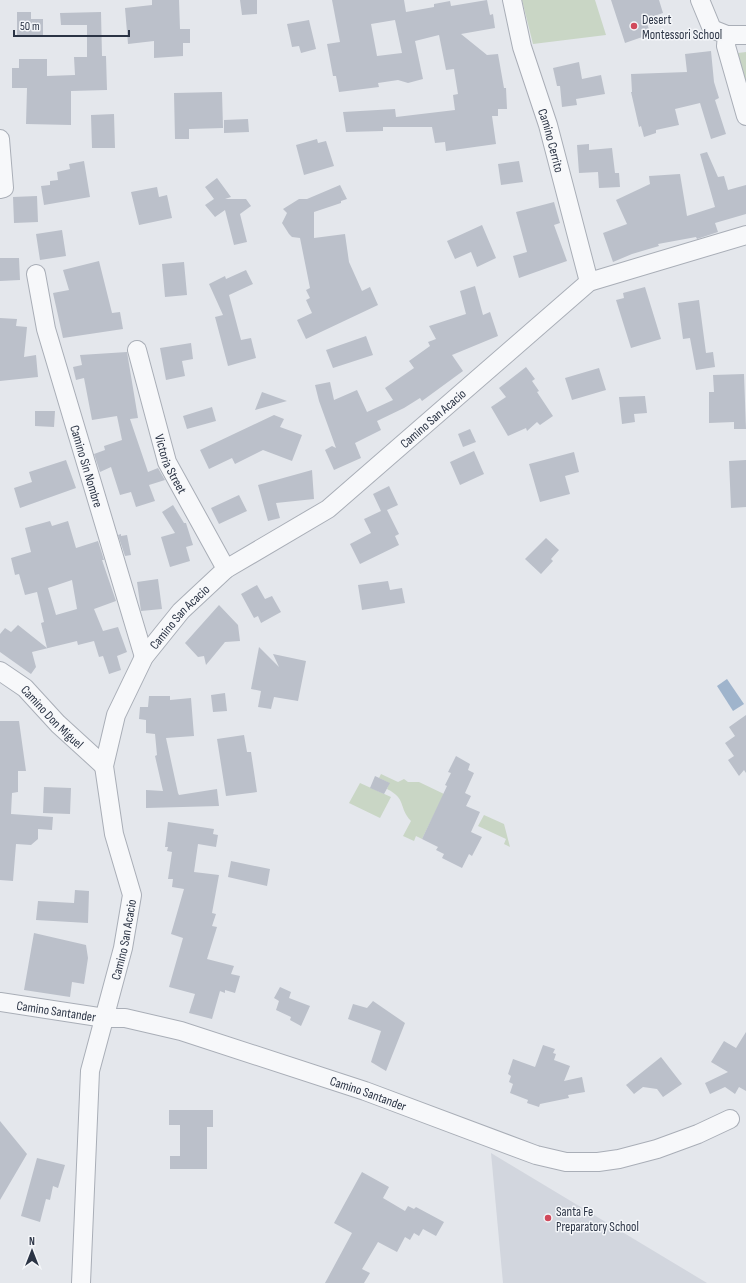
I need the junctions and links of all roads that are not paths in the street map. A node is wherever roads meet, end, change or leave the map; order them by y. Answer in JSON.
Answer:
{"nodes":[{"id":1,"x":512,"y":0,"type":"edge"},
{"id":2,"x":700,"y":0,"type":"edge"},
{"id":3,"x":727,"y":35,"type":"junction"},
{"id":4,"x":746,"y":35,"type":"edge"},
{"id":5,"x":746,"y":116,"type":"edge"},
{"id":6,"x":0,"y":139,"type":"edge"},
{"id":7,"x":0,"y":189,"type":"edge"},
{"id":8,"x":746,"y":235,"type":"edge"},
{"id":9,"x":36,"y":274,"type":"dead end"},
{"id":10,"x":589,"y":282,"type":"junction"},
{"id":11,"x":137,"y":350,"type":"dead end"},
{"id":12,"x":226,"y":569,"type":"junction"},
{"id":13,"x":144,"y":657,"type":"junction"},
{"id":14,"x":0,"y":671,"type":"edge"},
{"id":15,"x":104,"y":766,"type":"junction"},
{"id":16,"x":0,"y":1002,"type":"edge"},
{"id":17,"x":105,"y":1018,"type":"junction"},
{"id":18,"x":730,"y":1119,"type":"dead end"},
{"id":19,"x":81,"y":1283,"type":"edge"}],
"edges":[{"from":1,"to":10,"type":"street","name":"Camino Cerrito"},
{"from":2,"to":3,"type":"street"},
{"from":3,"to":4,"type":"street"},
{"from":3,"to":5,"type":"street"},
{"from":6,"to":7,"type":"street"},
{"from":8,"to":10,"type":"street","name":"Camino San Acacio"},
{"from":9,"to":13,"type":"street","name":"Camino Sin Nombre"},
{"from":10,"to":12,"type":"street","name":"Camino San Acacio"},
{"from":11,"to":12,"type":"street","name":"Victoria Street"},
{"from":12,"to":13,"type":"street","name":"Camino San Acacio"},
{"from":13,"to":15,"type":"street","name":"Camino San Acacio"},
{"from":14,"to":15,"type":"street","name":"Camino Don Miguel"},
{"from":15,"to":17,"type":"street","name":"Camino San Acacio"},
{"from":16,"to":17,"type":"street","name":"Camino Santander"},
{"from":17,"to":18,"type":"street","name":"Camino Santander"},
{"from":17,"to":19,"type":"street","name":"Camino San Acacio"}]}
